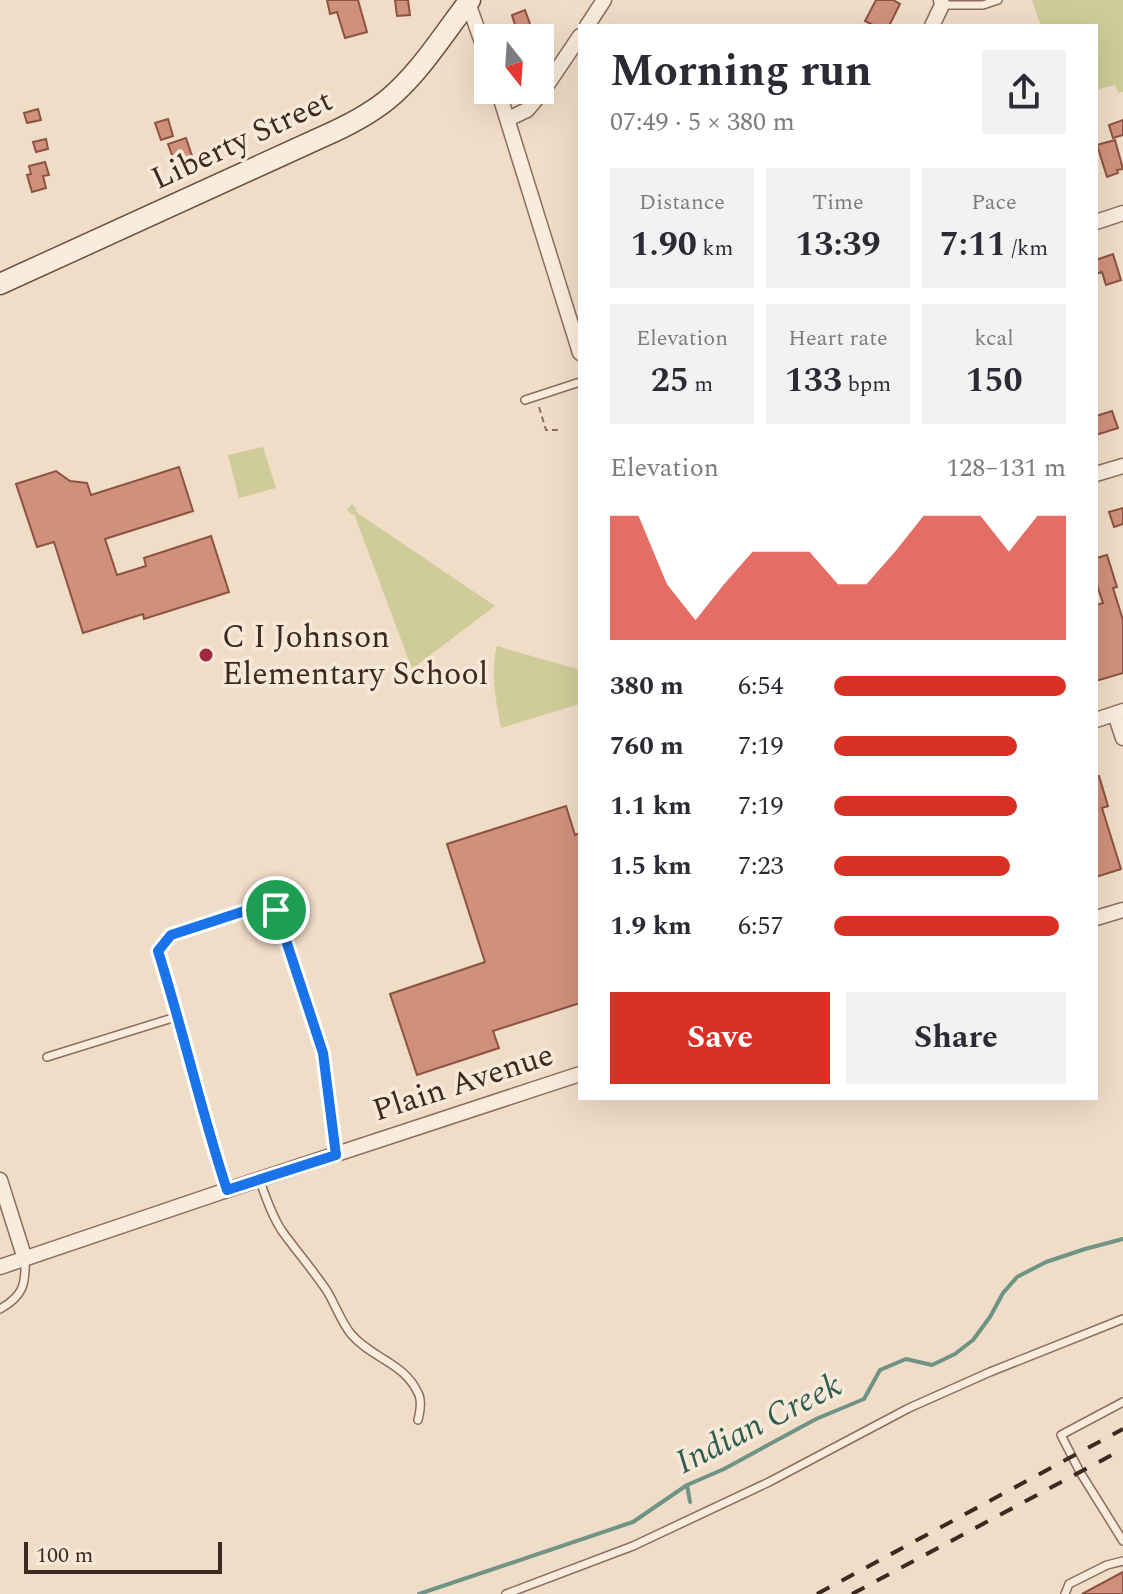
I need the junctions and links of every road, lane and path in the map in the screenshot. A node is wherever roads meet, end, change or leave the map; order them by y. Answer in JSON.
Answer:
{"nodes":[{"id":1,"x":604,"y":0,"type":"edge"},
{"id":2,"x":998,"y":0,"type":"edge"},
{"id":3,"x":469,"y":1,"type":"edge"},
{"id":4,"x":942,"y":2,"type":"edge"},
{"id":5,"x":477,"y":24,"type":"edge"},
{"id":6,"x":588,"y":24,"type":"edge"},
{"id":7,"x":933,"y":24,"type":"edge"},
{"id":8,"x":578,"y":39,"type":"edge"},
{"id":9,"x":503,"y":104,"type":"edge"},
{"id":10,"x":508,"y":119,"type":"junction"},
{"id":11,"x":1123,"y":213,"type":"edge"},
{"id":12,"x":1098,"y":221,"type":"edge"},
{"id":13,"x":0,"y":284,"type":"edge"},
{"id":14,"x":578,"y":346,"type":"edge"},
{"id":15,"x":578,"y":383,"type":"edge"},
{"id":16,"x":525,"y":400,"type":"dead end"},
{"id":17,"x":538,"y":404,"type":"dead end"},
{"id":18,"x":560,"y":430,"type":"dead end"},
{"id":19,"x":1123,"y":466,"type":"edge"},
{"id":20,"x":1098,"y":473,"type":"edge"},
{"id":21,"x":1119,"y":713,"type":"edge"},
{"id":22,"x":1098,"y":719,"type":"edge"},
{"id":23,"x":1123,"y":738,"type":"edge"},
{"id":24,"x":1123,"y":910,"type":"edge"},
{"id":25,"x":1098,"y":917,"type":"edge"},
{"id":26,"x":179,"y":1016,"type":"junction"},
{"id":27,"x":47,"y":1057,"type":"dead end"},
{"id":28,"x":578,"y":1075,"type":"edge"},
{"id":29,"x":336,"y":1155,"type":"junction"},
{"id":30,"x":0,"y":1180,"type":"edge"},
{"id":31,"x":260,"y":1181,"type":"junction"},
{"id":32,"x":227,"y":1190,"type":"junction"},
{"id":33,"x":25,"y":1259,"type":"junction"},
{"id":34,"x":0,"y":1267,"type":"edge"},
{"id":35,"x":0,"y":1309,"type":"edge"},
{"id":36,"x":1123,"y":1319,"type":"edge"},
{"id":37,"x":1123,"y":1402,"type":"edge"},
{"id":38,"x":418,"y":1420,"type":"dead end"},
{"id":39,"x":1123,"y":1541,"type":"edge"},
{"id":40,"x":1123,"y":1561,"type":"edge"},
{"id":41,"x":506,"y":1594,"type":"edge"},
{"id":42,"x":1065,"y":1594,"type":"edge"}],
"edges":[{"from":1,"to":6,"type":"street"},
{"from":2,"to":4,"type":"lane"},
{"from":3,"to":5,"type":"street"},
{"from":3,"to":13,"type":"street","name":"Liberty Street"},
{"from":4,"to":7,"type":"street"},
{"from":8,"to":10,"type":"street"},
{"from":9,"to":10,"type":"street"},
{"from":10,"to":14,"type":"street"},
{"from":11,"to":12,"type":"street"},
{"from":15,"to":16,"type":"lane"},
{"from":17,"to":18,"type":"path"},
{"from":19,"to":20,"type":"street"},
{"from":21,"to":22,"type":"street"},
{"from":21,"to":23,"type":"street"},
{"from":24,"to":25,"type":"street"},
{"from":26,"to":27,"type":"lane"},
{"from":26,"to":29,"type":"lane"},
{"from":26,"to":32,"type":"lane"},
{"from":28,"to":29,"type":"street","name":"Plain Avenue"},
{"from":29,"to":31,"type":"street","name":"Plain Avenue"},
{"from":30,"to":33,"type":"street"},
{"from":31,"to":32,"type":"street","name":"Plain Avenue"},
{"from":31,"to":38,"type":"lane"},
{"from":32,"to":33,"type":"street","name":"Plain Avenue"},
{"from":33,"to":34,"type":"street","name":"Plain Avenue"},
{"from":33,"to":35,"type":"lane"},
{"from":36,"to":41,"type":"lane"},
{"from":37,"to":39,"type":"lane"},
{"from":40,"to":42,"type":"lane"}]}
